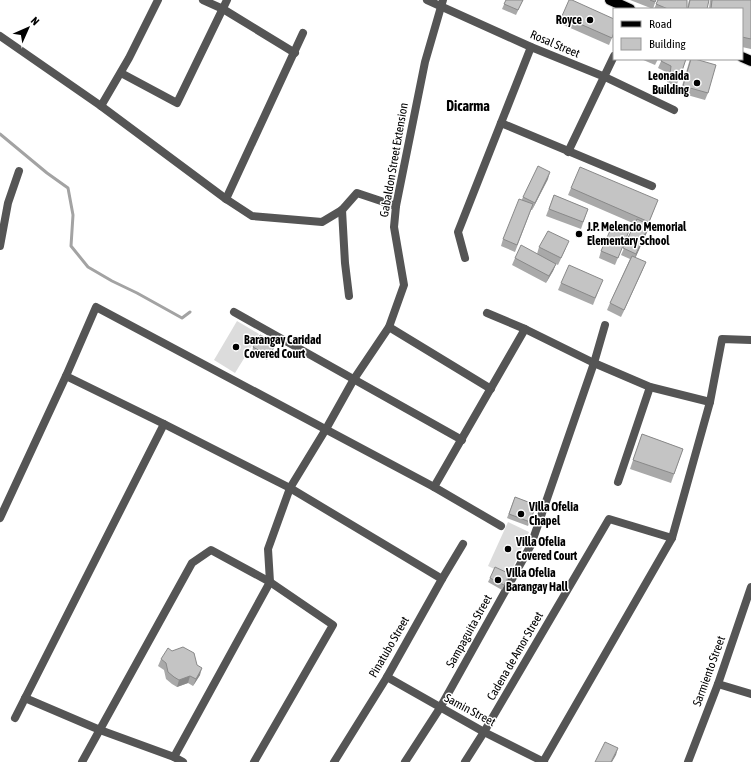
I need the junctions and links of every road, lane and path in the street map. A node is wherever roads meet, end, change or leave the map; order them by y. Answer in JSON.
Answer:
{"nodes":[{"id":1,"x":158,"y":0,"type":"edge"},
{"id":2,"x":203,"y":0,"type":"edge"},
{"id":3,"x":226,"y":0,"type":"edge"},
{"id":4,"x":427,"y":0,"type":"edge"},
{"id":5,"x":610,"y":0,"type":"edge"},
{"id":6,"x":442,"y":3,"type":"edge"},
{"id":7,"x":628,"y":8,"type":"edge"},
{"id":8,"x":223,"y":9,"type":"junction"},
{"id":9,"x":303,"y":33,"type":"dead end"},
{"id":10,"x":0,"y":36,"type":"edge"},
{"id":11,"x":532,"y":47,"type":"junction"},
{"id":12,"x":295,"y":53,"type":"junction"},
{"id":13,"x":613,"y":58,"type":"edge"},
{"id":14,"x":120,"y":73,"type":"junction"},
{"id":15,"x":605,"y":77,"type":"junction"},
{"id":16,"x":101,"y":106,"type":"junction"},
{"id":17,"x":674,"y":110,"type":"dead end"},
{"id":18,"x":501,"y":123,"type":"junction"},
{"id":19,"x":568,"y":152,"type":"junction"},
{"id":20,"x":18,"y":171,"type":"dead end"},
{"id":21,"x":652,"y":186,"type":"dead end"},
{"id":22,"x":226,"y":199,"type":"junction"},
{"id":23,"x":4,"y":202,"type":"edge"},
{"id":24,"x":396,"y":206,"type":"junction"},
{"id":25,"x":342,"y":210,"type":"junction"},
{"id":26,"x":0,"y":246,"type":"edge"},
{"id":27,"x":465,"y":258,"type":"dead end"},
{"id":28,"x":349,"y":296,"type":"dead end"},
{"id":29,"x":234,"y":312,"type":"dead end"},
{"id":30,"x":487,"y":313,"type":"dead end"},
{"id":31,"x":605,"y":325,"type":"dead end"},
{"id":32,"x":388,"y":327,"type":"junction"},
{"id":33,"x":525,"y":329,"type":"junction"},
{"id":34,"x":751,"y":340,"type":"edge"},
{"id":35,"x":594,"y":364,"type":"junction"},
{"id":36,"x":66,"y":376,"type":"junction"},
{"id":37,"x":354,"y":379,"type":"junction"},
{"id":38,"x":650,"y":387,"type":"junction"},
{"id":39,"x":490,"y":389,"type":"junction"},
{"id":40,"x":710,"y":402,"type":"junction"},
{"id":41,"x":164,"y":424,"type":"junction"},
{"id":42,"x":326,"y":429,"type":"junction"},
{"id":43,"x":462,"y":440,"type":"junction"},
{"id":44,"x":618,"y":482,"type":"dead end"},
{"id":45,"x":434,"y":487,"type":"junction"},
{"id":46,"x":290,"y":488,"type":"junction"},
{"id":47,"x":0,"y":518,"type":"edge"},
{"id":48,"x":501,"y":526,"type":"dead end"},
{"id":49,"x":672,"y":538,"type":"junction"},
{"id":50,"x":463,"y":544,"type":"dead end"},
{"id":51,"x":442,"y":579,"type":"junction"},
{"id":52,"x":270,"y":582,"type":"junction"},
{"id":53,"x":751,"y":587,"type":"edge"},
{"id":54,"x":387,"y":677,"type":"junction"},
{"id":55,"x":718,"y":684,"type":"junction"},
{"id":56,"x":751,"y":694,"type":"edge"},
{"id":57,"x":25,"y":698,"type":"junction"},
{"id":58,"x":440,"y":708,"type":"junction"},
{"id":59,"x":15,"y":718,"type":"dead end"},
{"id":60,"x":100,"y":730,"type":"junction"},
{"id":61,"x":484,"y":732,"type":"junction"},
{"id":62,"x":174,"y":757,"type":"junction"},
{"id":63,"x":82,"y":762,"type":"edge"},
{"id":64,"x":183,"y":762,"type":"edge"},
{"id":65,"x":254,"y":762,"type":"edge"},
{"id":66,"x":334,"y":762,"type":"edge"},
{"id":67,"x":405,"y":762,"type":"edge"},
{"id":68,"x":465,"y":762,"type":"edge"},
{"id":69,"x":544,"y":762,"type":"edge"},
{"id":70,"x":688,"y":762,"type":"edge"}],
"edges":[{"from":1,"to":14,"type":"street"},
{"from":2,"to":8,"type":"street"},
{"from":3,"to":8,"type":"street"},
{"from":4,"to":6,"type":"street","name":"Rosal Street"},
{"from":5,"to":7,"type":"main road"},
{"from":6,"to":11,"type":"street","name":"Rosal Street"},
{"from":6,"to":24,"type":"street","name":"Gabaldon Street Extension"},
{"from":8,"to":12,"type":"street"},
{"from":8,"to":14,"type":"street"},
{"from":9,"to":12,"type":"street"},
{"from":10,"to":16,"type":"street"},
{"from":11,"to":15,"type":"street","name":"Rosal Street"},
{"from":11,"to":18,"type":"street"},
{"from":12,"to":22,"type":"street"},
{"from":13,"to":15,"type":"street"},
{"from":14,"to":16,"type":"street"},
{"from":15,"to":17,"type":"street","name":"Rosal Street"},
{"from":15,"to":19,"type":"street"},
{"from":16,"to":22,"type":"street"},
{"from":18,"to":19,"type":"street"},
{"from":18,"to":27,"type":"street"},
{"from":19,"to":21,"type":"street"},
{"from":20,"to":23,"type":"street"},
{"from":22,"to":25,"type":"street"},
{"from":23,"to":26,"type":"street"},
{"from":24,"to":25,"type":"street"},
{"from":24,"to":32,"type":"street","name":"Gabaldon Street Extension"},
{"from":25,"to":28,"type":"street"},
{"from":29,"to":37,"type":"street"},
{"from":30,"to":33,"type":"street"},
{"from":31,"to":35,"type":"street","name":"Sampaguita Street"},
{"from":32,"to":37,"type":"street","name":"Gabaldon Street Extension"},
{"from":32,"to":39,"type":"street"},
{"from":33,"to":35,"type":"street"},
{"from":33,"to":39,"type":"street"},
{"from":34,"to":40,"type":"street"},
{"from":35,"to":38,"type":"street"},
{"from":35,"to":58,"type":"street","name":"Sampaguita Street"},
{"from":36,"to":41,"type":"street"},
{"from":36,"to":42,"type":"street"},
{"from":36,"to":47,"type":"street"},
{"from":37,"to":42,"type":"street","name":"Gabaldon Street Extension"},
{"from":37,"to":43,"type":"street"},
{"from":38,"to":40,"type":"street"},
{"from":38,"to":44,"type":"street"},
{"from":39,"to":43,"type":"street"},
{"from":40,"to":49,"type":"street"},
{"from":41,"to":46,"type":"street"},
{"from":41,"to":57,"type":"street"},
{"from":42,"to":45,"type":"street"},
{"from":42,"to":46,"type":"street","name":"Gabaldon Street Extension"},
{"from":43,"to":45,"type":"street"},
{"from":45,"to":48,"type":"street"},
{"from":46,"to":51,"type":"street"},
{"from":46,"to":52,"type":"street","name":"Gabaldon Street Extension"},
{"from":49,"to":61,"type":"street","name":"Cadena de Amor Street"},
{"from":49,"to":69,"type":"street"},
{"from":50,"to":51,"type":"street","name":"Pinatubo Street"},
{"from":51,"to":54,"type":"street","name":"Pinatubo Street"},
{"from":52,"to":60,"type":"street"},
{"from":52,"to":62,"type":"street"},
{"from":52,"to":65,"type":"street"},
{"from":53,"to":55,"type":"street","name":"Sarmiento Street"},
{"from":54,"to":58,"type":"street","name":"Samin Street"},
{"from":54,"to":66,"type":"street","name":"Pinatubo Street"},
{"from":55,"to":56,"type":"street"},
{"from":55,"to":70,"type":"street","name":"Sarmiento Street"},
{"from":57,"to":59,"type":"street"},
{"from":57,"to":60,"type":"street"},
{"from":58,"to":61,"type":"street","name":"Samin Street"},
{"from":58,"to":67,"type":"street","name":"Sampaguita Street"},
{"from":60,"to":62,"type":"street"},
{"from":60,"to":63,"type":"street"},
{"from":61,"to":68,"type":"street","name":"Cadena de Amor Street"},
{"from":61,"to":69,"type":"street","name":"Samin Street"},
{"from":62,"to":64,"type":"street"}]}
